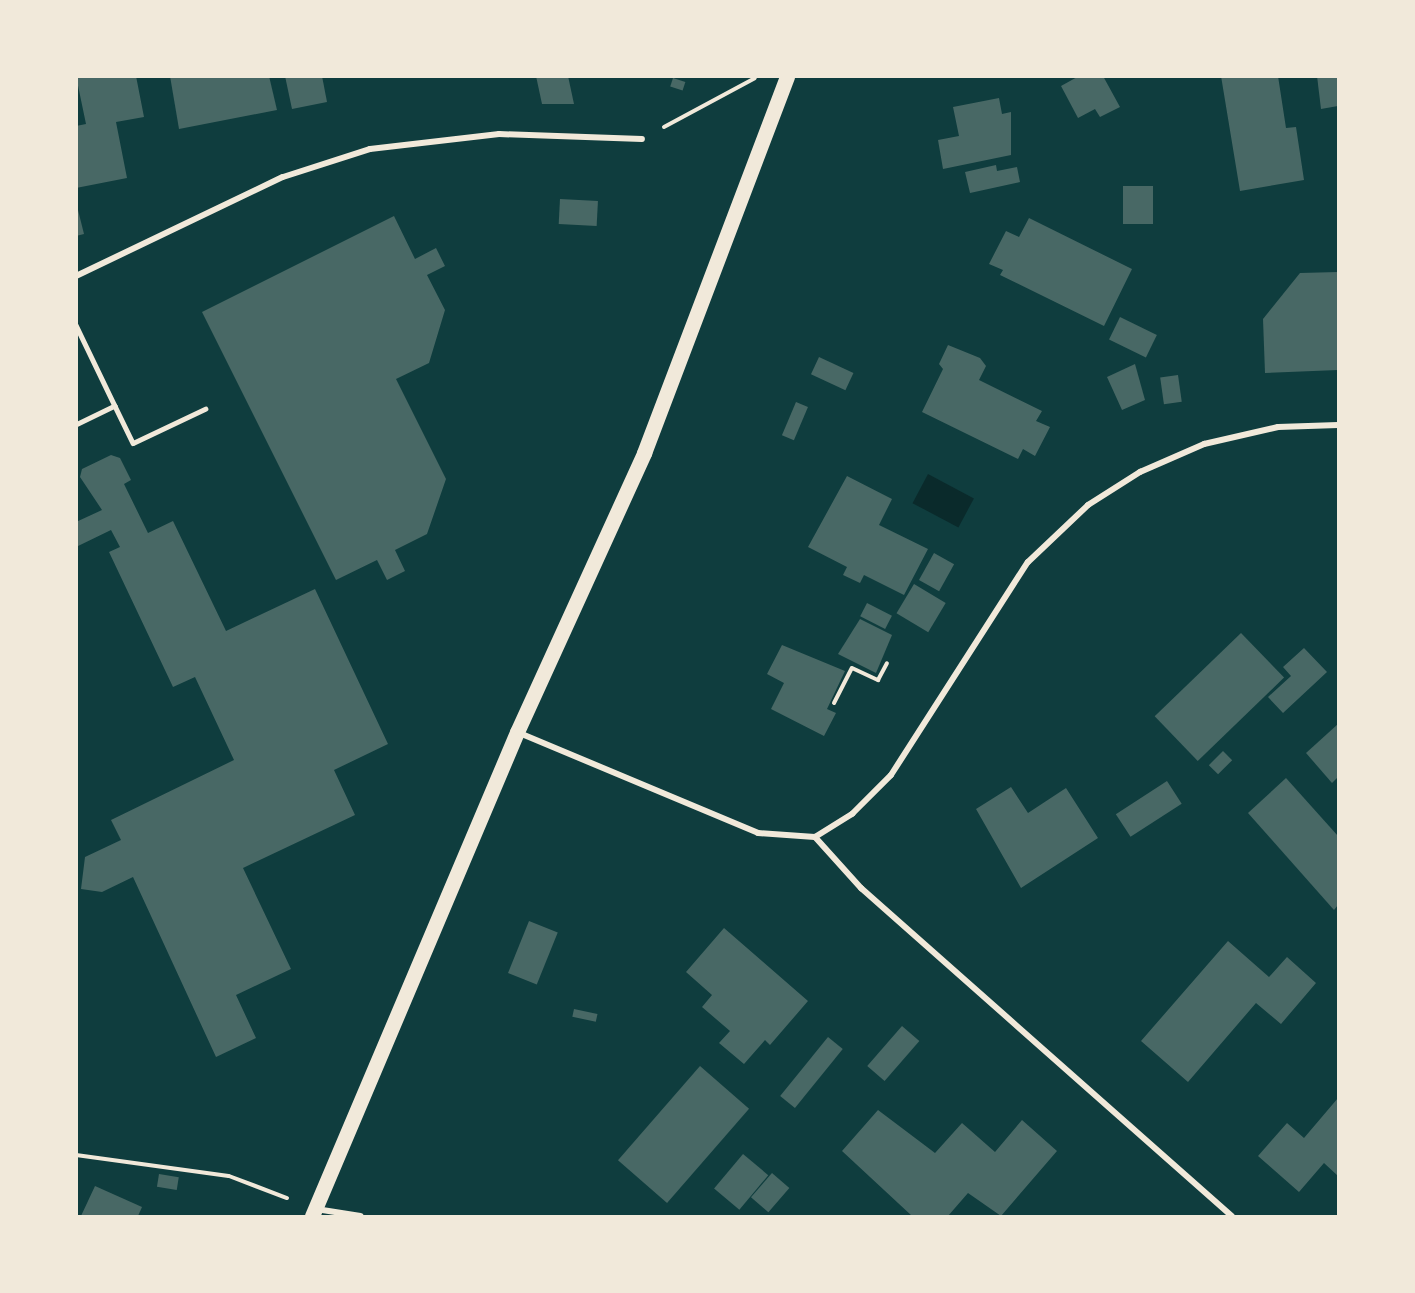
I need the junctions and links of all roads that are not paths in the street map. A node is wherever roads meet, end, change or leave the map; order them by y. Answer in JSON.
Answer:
{"nodes":[{"id":1,"x":788,"y":76,"type":"edge"},
{"id":2,"x":642,"y":139,"type":"road end"},
{"id":3,"x":76,"y":276,"type":"edge"},
{"id":4,"x":76,"y":325,"type":"edge"},
{"id":5,"x":115,"y":406,"type":"junction"},
{"id":6,"x":206,"y":409,"type":"dead end"},
{"id":7,"x":76,"y":425,"type":"edge"},
{"id":8,"x":1338,"y":425,"type":"edge"},
{"id":9,"x":517,"y":732,"type":"junction"},
{"id":10,"x":815,"y":837,"type":"junction"},
{"id":11,"x":314,"y":1213,"type":"edge"},
{"id":12,"x":360,"y":1216,"type":"edge"},
{"id":13,"x":1233,"y":1216,"type":"edge"}],
"edges":[{"from":1,"to":9,"type":"main road"},
{"from":2,"to":3,"type":"street"},
{"from":4,"to":5,"type":"lane"},
{"from":5,"to":6,"type":"lane"},
{"from":5,"to":7,"type":"lane"},
{"from":8,"to":10,"type":"street"},
{"from":9,"to":10,"type":"street"},
{"from":9,"to":11,"type":"main road"},
{"from":10,"to":13,"type":"street"},
{"from":11,"to":12,"type":"street"}]}
